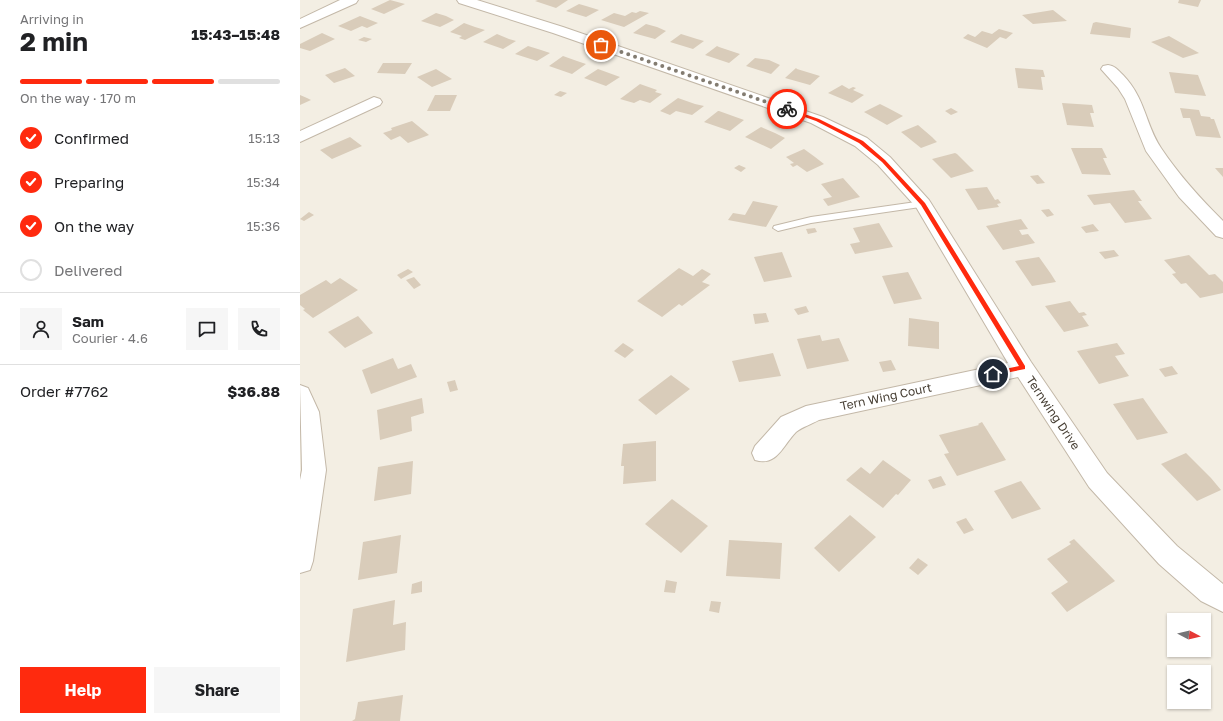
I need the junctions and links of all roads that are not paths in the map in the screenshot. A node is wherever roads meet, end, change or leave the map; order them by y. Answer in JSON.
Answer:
{"nodes":[{"id":1,"x":351,"y":0,"type":"edge"},
{"id":2,"x":464,"y":0,"type":"edge"},
{"id":3,"x":300,"y":24,"type":"edge"},
{"id":4,"x":1108,"y":69,"type":"dead end"},
{"id":5,"x":374,"y":102,"type":"dead end"},
{"id":6,"x":300,"y":137,"type":"edge"},
{"id":7,"x":923,"y":204,"type":"junction"},
{"id":8,"x":778,"y":228,"type":"dead end"},
{"id":9,"x":1223,"y":232,"type":"edge"},
{"id":10,"x":1023,"y":368,"type":"junction"},
{"id":11,"x":300,"y":394,"type":"edge"},
{"id":12,"x":764,"y":452,"type":"dead end"},
{"id":13,"x":300,"y":561,"type":"edge"},
{"id":14,"x":1223,"y":599,"type":"edge"}],
"edges":[{"from":1,"to":3,"type":"street"},
{"from":2,"to":7,"type":"street","name":"Ternwing Drive"},
{"from":4,"to":9,"type":"street"},
{"from":5,"to":6,"type":"street"},
{"from":7,"to":8,"type":"lane"},
{"from":7,"to":10,"type":"street","name":"Ternwing Drive"},
{"from":10,"to":12,"type":"street","name":"Tern Wing Court"},
{"from":10,"to":14,"type":"street","name":"Ternwing Drive"},
{"from":11,"to":13,"type":"street"}]}
